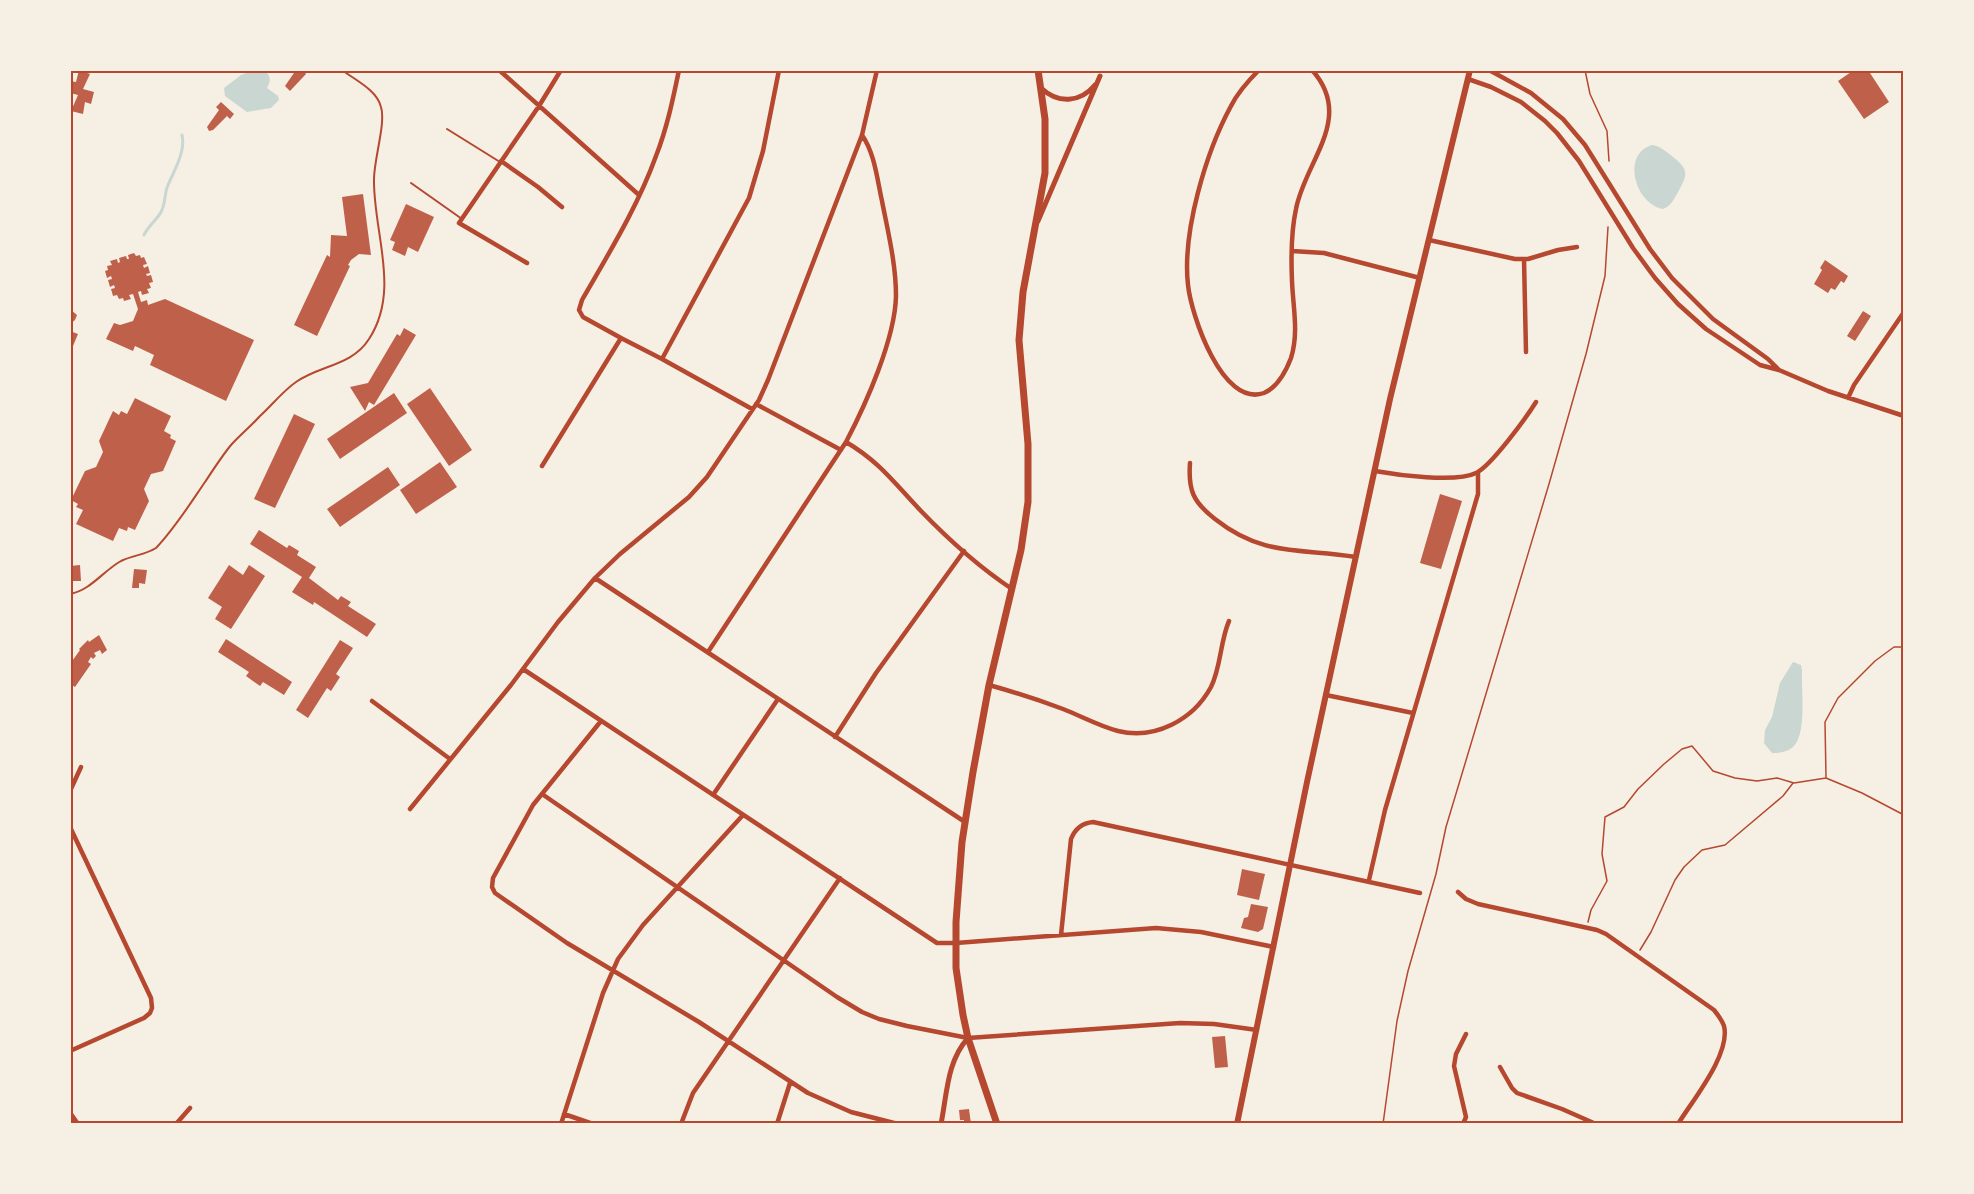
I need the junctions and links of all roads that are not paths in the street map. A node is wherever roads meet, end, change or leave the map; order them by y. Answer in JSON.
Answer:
{"nodes":[{"id":1,"x":342,"y":70,"type":"edge"},
{"id":2,"x":499,"y":70,"type":"edge"},
{"id":3,"x":561,"y":70,"type":"edge"},
{"id":4,"x":679,"y":70,"type":"edge"},
{"id":5,"x":779,"y":70,"type":"edge"},
{"id":6,"x":877,"y":70,"type":"edge"},
{"id":7,"x":1038,"y":70,"type":"edge"},
{"id":8,"x":1259,"y":70,"type":"edge"},
{"id":9,"x":1312,"y":70,"type":"edge"},
{"id":10,"x":1470,"y":70,"type":"edge"},
{"id":11,"x":1489,"y":70,"type":"edge"},
{"id":12,"x":1101,"y":73,"type":"edge"},
{"id":13,"x":1468,"y":79,"type":"junction"},
{"id":14,"x":1041,"y":88,"type":"junction"},
{"id":15,"x":539,"y":106,"type":"junction"},
{"id":16,"x":447,"y":129,"type":"dead end"},
{"id":17,"x":862,"y":135,"type":"junction"},
{"id":18,"x":501,"y":162,"type":"junction"},
{"id":19,"x":411,"y":183,"type":"dead end"},
{"id":20,"x":639,"y":195,"type":"junction"},
{"id":21,"x":562,"y":207,"type":"dead end"},
{"id":22,"x":461,"y":221,"type":"junction"},
{"id":23,"x":1034,"y":234,"type":"junction"},
{"id":24,"x":1429,"y":240,"type":"junction"},
{"id":25,"x":1577,"y":248,"type":"dead end"},
{"id":26,"x":1292,"y":251,"type":"junction"},
{"id":27,"x":1524,"y":259,"type":"junction"},
{"id":28,"x":527,"y":263,"type":"dead end"},
{"id":29,"x":1420,"y":278,"type":"junction"},
{"id":30,"x":1904,"y":312,"type":"edge"},
{"id":31,"x":621,"y":338,"type":"junction"},
{"id":32,"x":1526,"y":352,"type":"dead end"},
{"id":33,"x":662,"y":359,"type":"junction"},
{"id":34,"x":1779,"y":370,"type":"junction"},
{"id":35,"x":1848,"y":398,"type":"junction"},
{"id":36,"x":1536,"y":402,"type":"dead end"},
{"id":37,"x":754,"y":407,"type":"junction"},
{"id":38,"x":1904,"y":416,"type":"edge"},
{"id":39,"x":846,"y":442,"type":"junction"},
{"id":40,"x":841,"y":450,"type":"junction"},
{"id":41,"x":1190,"y":463,"type":"dead end"},
{"id":42,"x":542,"y":466,"type":"dead end"},
{"id":43,"x":1375,"y":471,"type":"junction"},
{"id":44,"x":1478,"y":472,"type":"junction"},
{"id":45,"x":964,"y":551,"type":"junction"},
{"id":46,"x":1356,"y":557,"type":"junction"},
{"id":47,"x":595,"y":578,"type":"junction"},
{"id":48,"x":1012,"y":589,"type":"junction"},
{"id":49,"x":70,"y":594,"type":"edge"},
{"id":50,"x":1229,"y":621,"type":"dead end"},
{"id":51,"x":708,"y":652,"type":"junction"},
{"id":52,"x":523,"y":669,"type":"junction"},
{"id":53,"x":989,"y":685,"type":"junction"},
{"id":54,"x":1326,"y":695,"type":"junction"},
{"id":55,"x":778,"y":699,"type":"junction"},
{"id":56,"x":372,"y":701,"type":"dead end"},
{"id":57,"x":1413,"y":713,"type":"junction"},
{"id":58,"x":601,"y":721,"type":"junction"},
{"id":59,"x":835,"y":737,"type":"junction"},
{"id":60,"x":450,"y":759,"type":"junction"},
{"id":61,"x":81,"y":767,"type":"dead end"},
{"id":62,"x":70,"y":791,"type":"edge"},
{"id":63,"x":542,"y":794,"type":"junction"},
{"id":64,"x":714,"y":795,"type":"junction"},
{"id":65,"x":410,"y":808,"type":"dead end"},
{"id":66,"x":743,"y":814,"type":"junction"},
{"id":67,"x":965,"y":822,"type":"junction"},
{"id":68,"x":70,"y":827,"type":"edge"},
{"id":69,"x":1291,"y":864,"type":"junction"},
{"id":70,"x":840,"y":878,"type":"junction"},
{"id":71,"x":1369,"y":880,"type":"junction"},
{"id":72,"x":678,"y":887,"type":"junction"},
{"id":73,"x":1458,"y":892,"type":"dead end"},
{"id":74,"x":1420,"y":893,"type":"dead end"},
{"id":75,"x":1061,"y":935,"type":"junction"},
{"id":76,"x":956,"y":943,"type":"junction"},
{"id":77,"x":1274,"y":947,"type":"junction"},
{"id":78,"x":784,"y":961,"type":"junction"},
{"id":79,"x":612,"y":970,"type":"junction"},
{"id":80,"x":1257,"y":1030,"type":"junction"},
{"id":81,"x":1466,"y":1034,"type":"dead end"},
{"id":82,"x":968,"y":1038,"type":"junction"},
{"id":83,"x":728,"y":1041,"type":"junction"},
{"id":84,"x":70,"y":1051,"type":"edge"},
{"id":85,"x":1500,"y":1067,"type":"dead end"},
{"id":86,"x":790,"y":1083,"type":"junction"},
{"id":87,"x":190,"y":1108,"type":"dead end"},
{"id":88,"x":70,"y":1114,"type":"edge"},
{"id":89,"x":564,"y":1114,"type":"junction"},
{"id":90,"x":77,"y":1124,"type":"edge"},
{"id":91,"x":176,"y":1124,"type":"edge"},
{"id":92,"x":561,"y":1124,"type":"edge"},
{"id":93,"x":593,"y":1124,"type":"edge"},
{"id":94,"x":681,"y":1124,"type":"edge"},
{"id":95,"x":777,"y":1124,"type":"edge"},
{"id":96,"x":898,"y":1124,"type":"edge"},
{"id":97,"x":941,"y":1124,"type":"edge"},
{"id":98,"x":997,"y":1124,"type":"edge"},
{"id":99,"x":1237,"y":1124,"type":"edge"},
{"id":100,"x":1463,"y":1124,"type":"edge"},
{"id":101,"x":1596,"y":1124,"type":"edge"},
{"id":102,"x":1677,"y":1124,"type":"edge"}],
"edges":[{"from":1,"to":49,"type":"lane"},
{"from":2,"to":15,"type":"street"},
{"from":3,"to":15,"type":"street"},
{"from":4,"to":20,"type":"street"},
{"from":5,"to":33,"type":"street"},
{"from":6,"to":17,"type":"street"},
{"from":7,"to":14,"type":"main road"},
{"from":8,"to":26,"type":"street"},
{"from":9,"to":26,"type":"street"},
{"from":10,"to":13,"type":"main road"},
{"from":11,"to":34,"type":"street"},
{"from":12,"to":14,"type":"street"},
{"from":12,"to":23,"type":"street"},
{"from":13,"to":24,"type":"main road"},
{"from":13,"to":34,"type":"street"},
{"from":14,"to":23,"type":"main road"},
{"from":15,"to":18,"type":"street"},
{"from":15,"to":20,"type":"street"},
{"from":16,"to":18,"type":"lane"},
{"from":17,"to":37,"type":"street"},
{"from":17,"to":39,"type":"street"},
{"from":18,"to":21,"type":"street"},
{"from":18,"to":22,"type":"street"},
{"from":19,"to":22,"type":"lane"},
{"from":20,"to":31,"type":"street"},
{"from":22,"to":28,"type":"street"},
{"from":23,"to":48,"type":"main road"},
{"from":24,"to":27,"type":"street"},
{"from":24,"to":29,"type":"main road"},
{"from":25,"to":27,"type":"street"},
{"from":26,"to":29,"type":"street"},
{"from":27,"to":32,"type":"street"},
{"from":29,"to":43,"type":"main road"},
{"from":30,"to":35,"type":"street"},
{"from":31,"to":33,"type":"street"},
{"from":31,"to":42,"type":"street"},
{"from":33,"to":37,"type":"street"},
{"from":34,"to":35,"type":"street"},
{"from":35,"to":38,"type":"street"},
{"from":36,"to":44,"type":"street"},
{"from":37,"to":40,"type":"street"},
{"from":37,"to":47,"type":"street"},
{"from":39,"to":40,"type":"street"},
{"from":39,"to":45,"type":"street"},
{"from":40,"to":51,"type":"street"},
{"from":41,"to":46,"type":"street"},
{"from":43,"to":44,"type":"street"},
{"from":43,"to":46,"type":"main road"},
{"from":44,"to":57,"type":"street"},
{"from":45,"to":48,"type":"street"},
{"from":45,"to":59,"type":"street"},
{"from":46,"to":54,"type":"main road"},
{"from":47,"to":51,"type":"street"},
{"from":47,"to":52,"type":"street"},
{"from":48,"to":53,"type":"main road"},
{"from":50,"to":53,"type":"street"},
{"from":51,"to":55,"type":"street"},
{"from":52,"to":58,"type":"street"},
{"from":52,"to":60,"type":"street"},
{"from":53,"to":67,"type":"main road"},
{"from":54,"to":57,"type":"street"},
{"from":54,"to":69,"type":"main road"},
{"from":55,"to":59,"type":"street"},
{"from":55,"to":64,"type":"street"},
{"from":56,"to":60,"type":"street"},
{"from":57,"to":71,"type":"street"},
{"from":58,"to":63,"type":"street"},
{"from":58,"to":64,"type":"street"},
{"from":59,"to":67,"type":"street"},
{"from":60,"to":65,"type":"street"},
{"from":61,"to":62,"type":"street"},
{"from":63,"to":72,"type":"street"},
{"from":63,"to":79,"type":"street"},
{"from":64,"to":66,"type":"street"},
{"from":66,"to":70,"type":"street"},
{"from":66,"to":72,"type":"street"},
{"from":67,"to":76,"type":"main road"},
{"from":68,"to":84,"type":"street"},
{"from":69,"to":71,"type":"street"},
{"from":69,"to":75,"type":"street"},
{"from":69,"to":77,"type":"main road"},
{"from":70,"to":76,"type":"street"},
{"from":70,"to":78,"type":"street"},
{"from":71,"to":74,"type":"street"},
{"from":72,"to":78,"type":"street"},
{"from":72,"to":79,"type":"street"},
{"from":73,"to":102,"type":"street"},
{"from":75,"to":76,"type":"street"},
{"from":75,"to":77,"type":"street"},
{"from":76,"to":82,"type":"main road"},
{"from":77,"to":80,"type":"main road"},
{"from":78,"to":82,"type":"street"},
{"from":78,"to":83,"type":"street"},
{"from":79,"to":83,"type":"street"},
{"from":79,"to":89,"type":"street"},
{"from":80,"to":82,"type":"street"},
{"from":80,"to":99,"type":"main road"},
{"from":81,"to":100,"type":"street"},
{"from":82,"to":97,"type":"street"},
{"from":82,"to":98,"type":"main road"},
{"from":83,"to":86,"type":"street"},
{"from":83,"to":94,"type":"street"},
{"from":85,"to":101,"type":"street"},
{"from":86,"to":95,"type":"street"},
{"from":86,"to":96,"type":"street"},
{"from":87,"to":91,"type":"street"},
{"from":88,"to":90,"type":"main road"},
{"from":89,"to":92,"type":"street"},
{"from":89,"to":93,"type":"street"}]}
